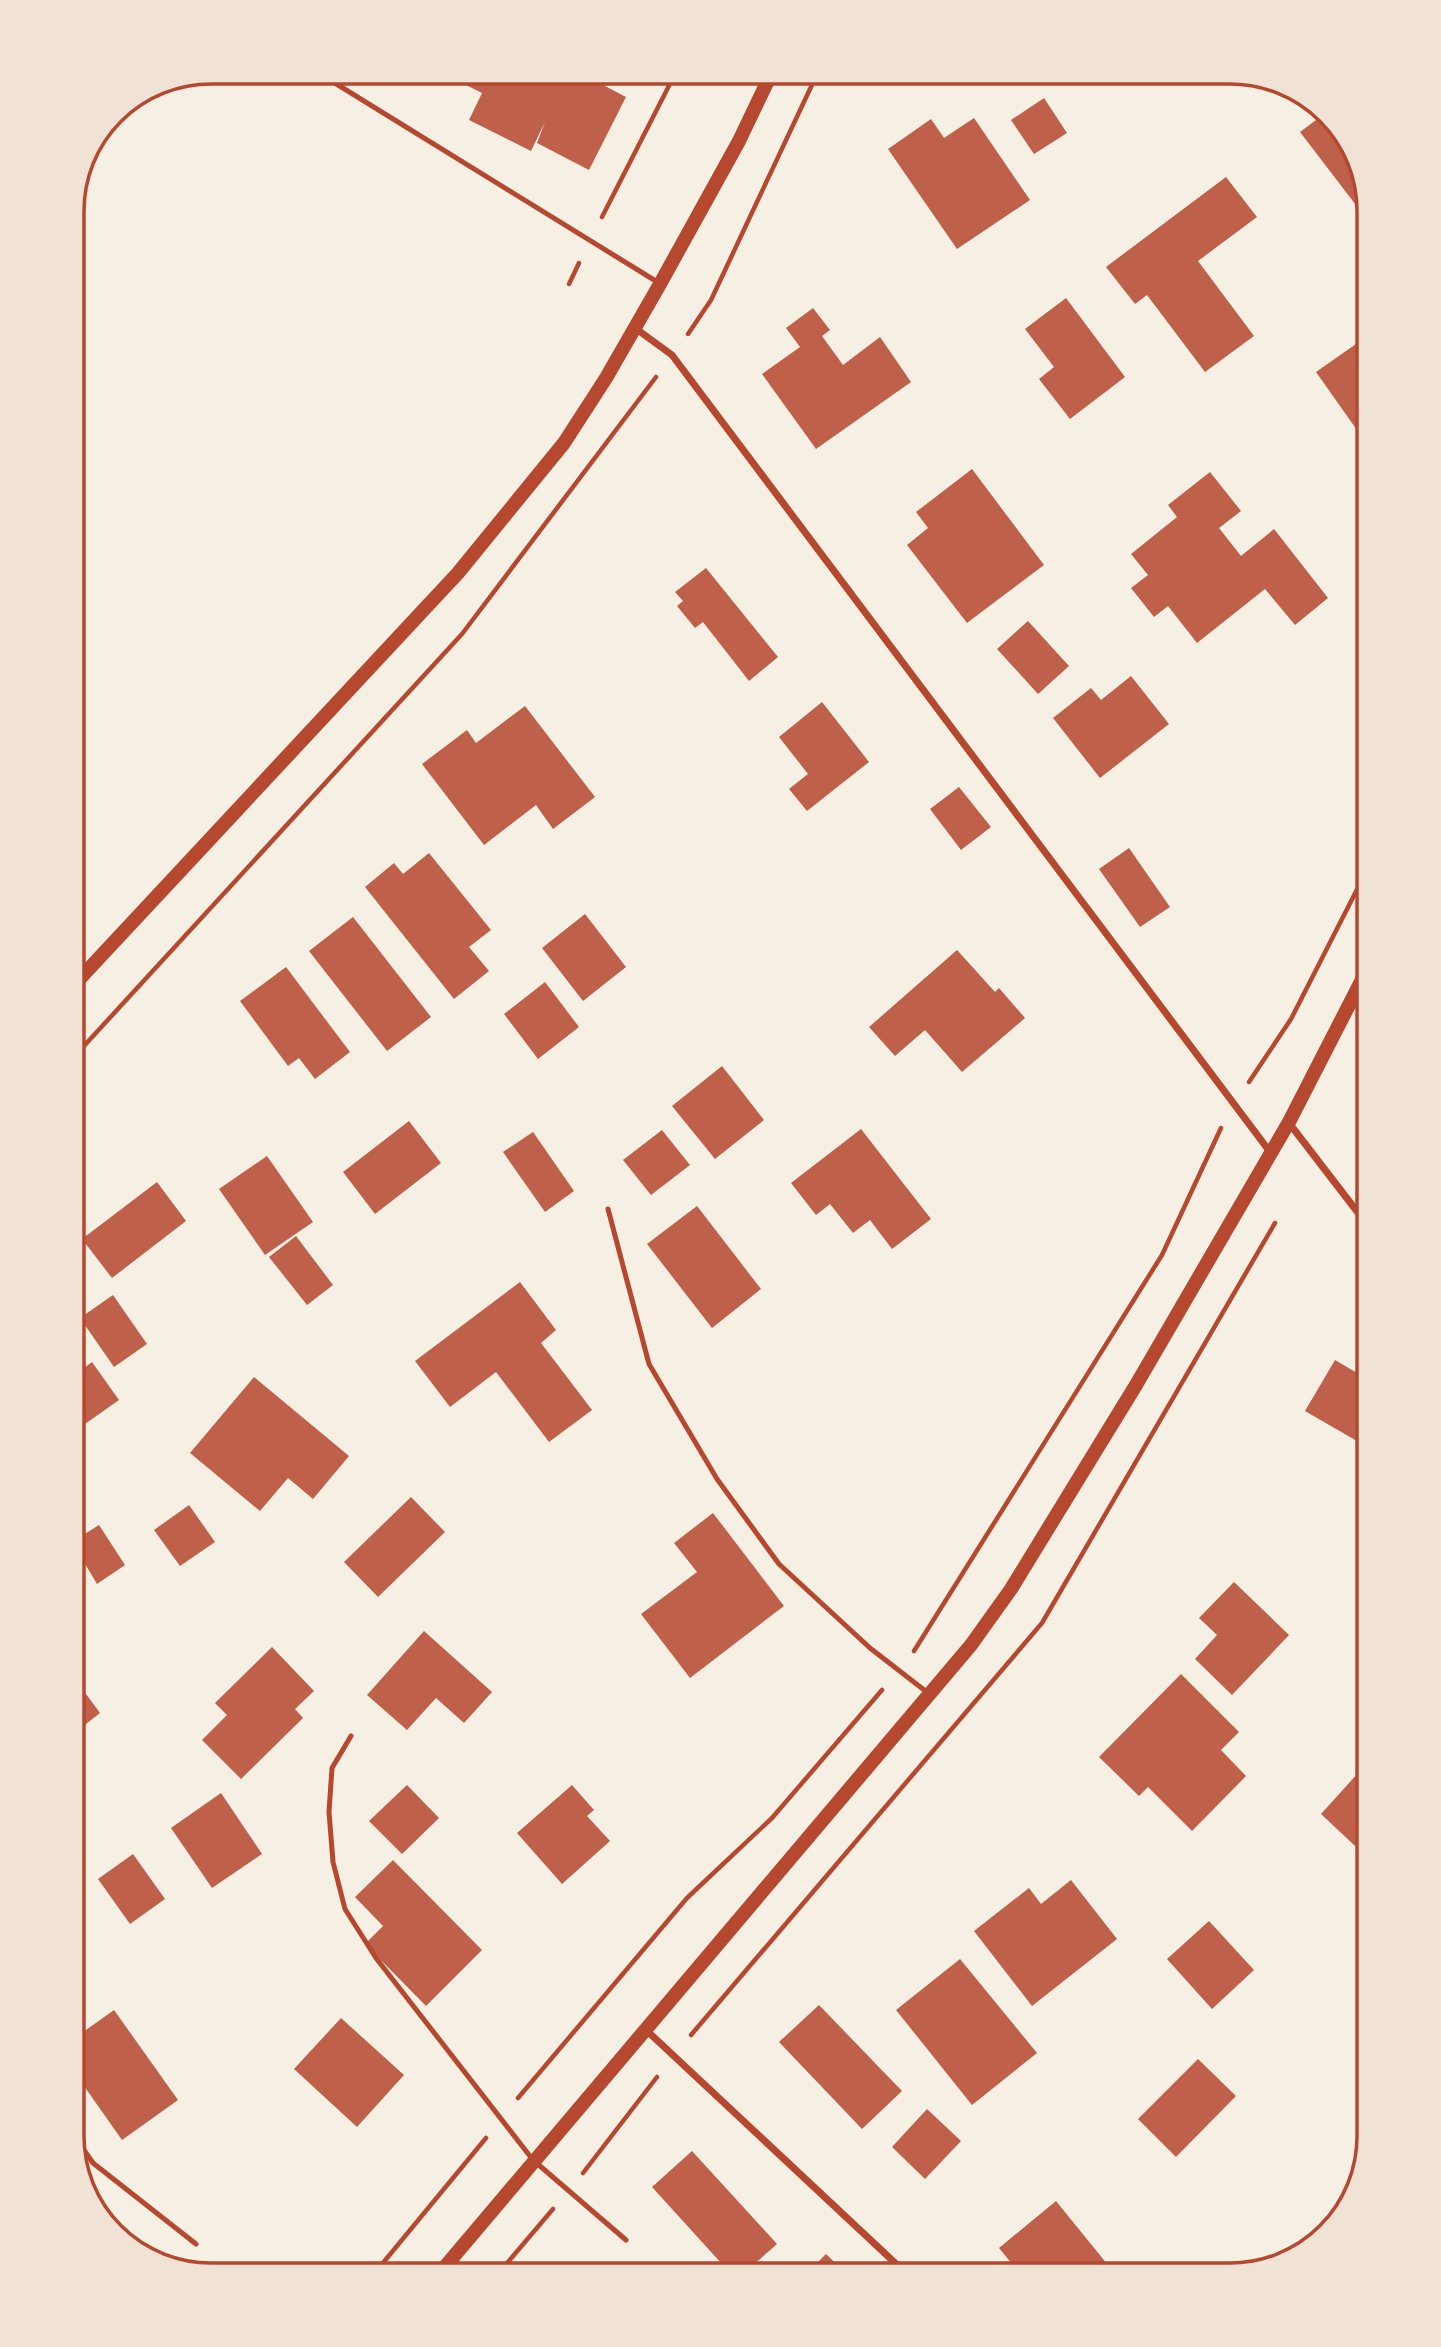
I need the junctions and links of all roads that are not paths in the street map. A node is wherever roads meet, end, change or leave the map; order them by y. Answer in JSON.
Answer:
{"nodes":[{"id":1,"x":336,"y":84,"type":"edge"},
{"id":2,"x":766,"y":84,"type":"edge"},
{"id":3,"x":660,"y":284,"type":"junction"},
{"id":4,"x":635,"y":328,"type":"junction"},
{"id":5,"x":84,"y":974,"type":"edge"},
{"id":6,"x":1357,"y":989,"type":"edge"},
{"id":7,"x":1289,"y":1122,"type":"junction"},
{"id":8,"x":1271,"y":1153,"type":"junction"},
{"id":9,"x":608,"y":1209,"type":"dead end"},
{"id":10,"x":1357,"y":1211,"type":"edge"},
{"id":11,"x":930,"y":1695,"type":"junction"},
{"id":12,"x":351,"y":1736,"type":"dead end"},
{"id":13,"x":643,"y":2028,"type":"junction"},
{"id":14,"x":85,"y":2152,"type":"edge"},
{"id":15,"x":534,"y":2160,"type":"junction"},
{"id":16,"x":626,"y":2240,"type":"dead end"},
{"id":17,"x":196,"y":2244,"type":"dead end"},
{"id":18,"x":448,"y":2263,"type":"edge"},
{"id":19,"x":895,"y":2263,"type":"edge"}],
"edges":[{"from":1,"to":3,"type":"lane"},
{"from":2,"to":3,"type":"main road"},
{"from":3,"to":4,"type":"main road"},
{"from":4,"to":5,"type":"main road"},
{"from":4,"to":8,"type":"street"},
{"from":6,"to":7,"type":"main road"},
{"from":7,"to":8,"type":"main road"},
{"from":7,"to":10,"type":"street"},
{"from":8,"to":11,"type":"main road"},
{"from":9,"to":11,"type":"lane"},
{"from":11,"to":13,"type":"main road"},
{"from":12,"to":15,"type":"lane"},
{"from":13,"to":15,"type":"main road"},
{"from":13,"to":19,"type":"street"},
{"from":14,"to":17,"type":"lane"},
{"from":15,"to":16,"type":"lane"},
{"from":15,"to":18,"type":"main road"}]}
